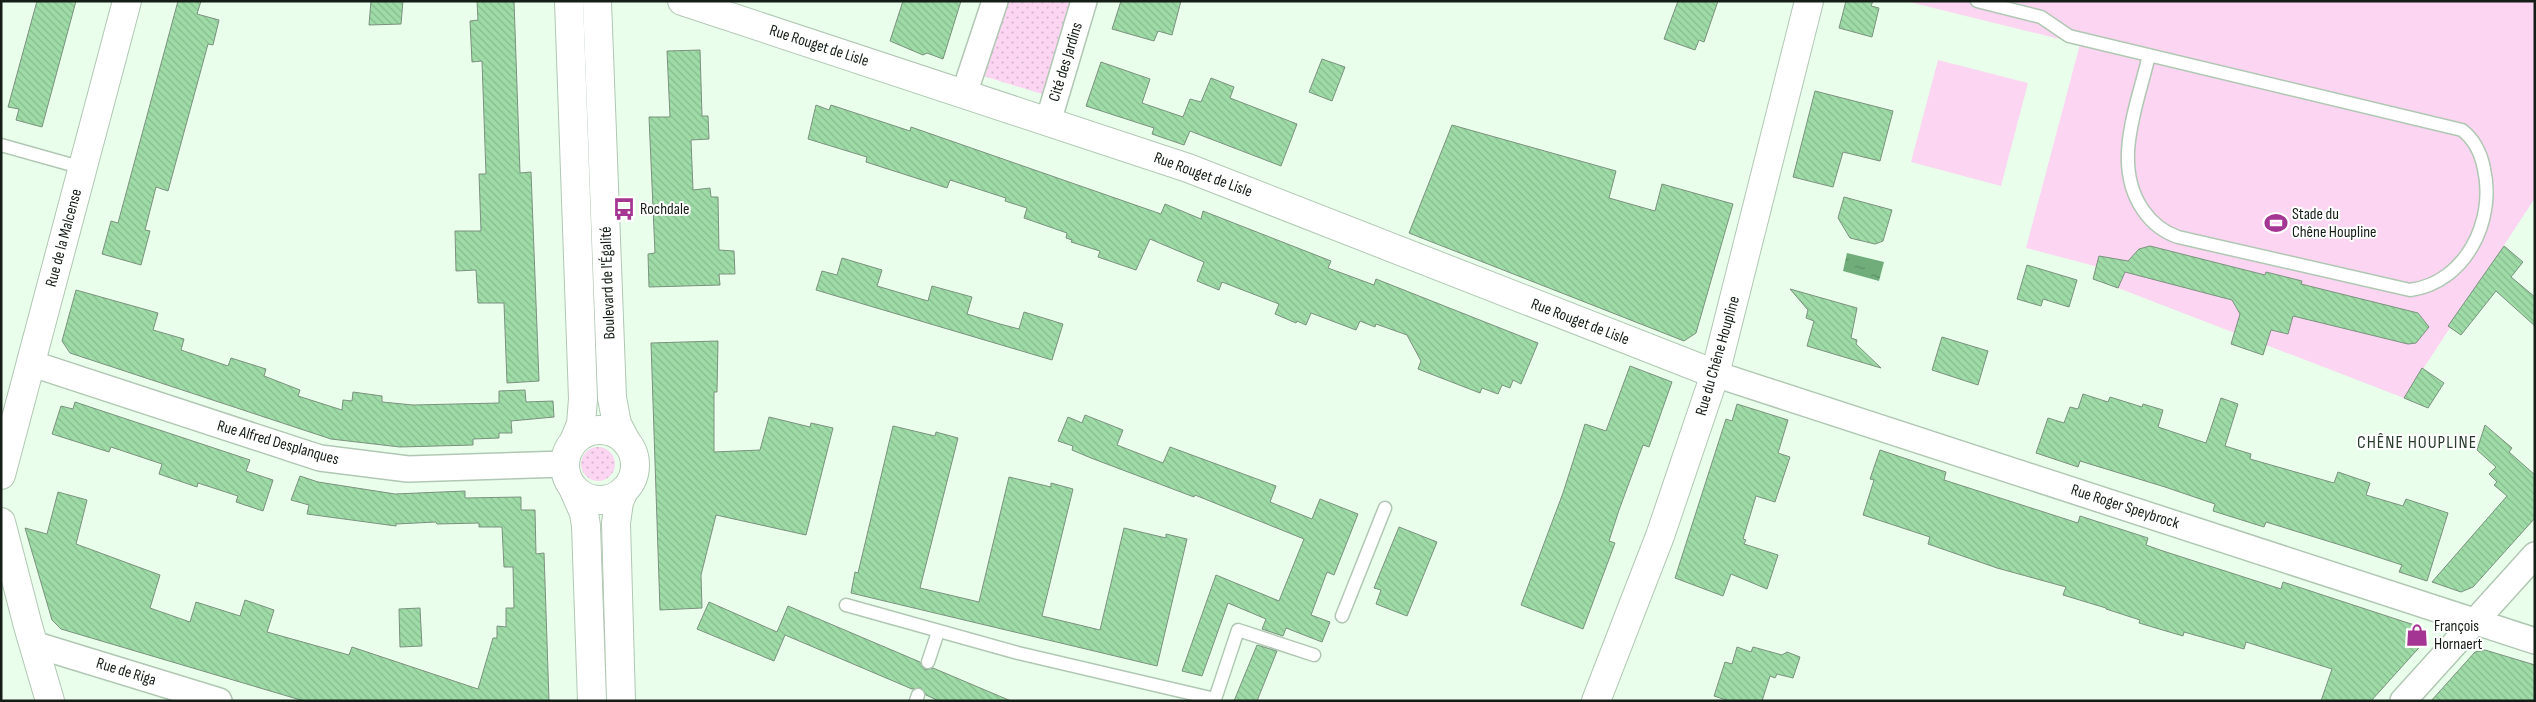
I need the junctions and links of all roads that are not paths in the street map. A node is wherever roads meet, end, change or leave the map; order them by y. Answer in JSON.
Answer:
{"nodes":[{"id":1,"x":127,"y":1,"type":"edge"},
{"id":2,"x":569,"y":1,"type":"edge"},
{"id":3,"x":597,"y":1,"type":"edge"},
{"id":4,"x":682,"y":1,"type":"edge"},
{"id":5,"x":995,"y":1,"type":"edge"},
{"id":6,"x":1084,"y":1,"type":"edge"},
{"id":7,"x":1810,"y":1,"type":"edge"},
{"id":8,"x":1977,"y":1,"type":"edge"},
{"id":9,"x":2149,"y":55,"type":"junction"},
{"id":10,"x":964,"y":94,"type":"junction"},
{"id":11,"x":1048,"y":122,"type":"junction"},
{"id":12,"x":1,"y":145,"type":"edge"},
{"id":13,"x":83,"y":168,"type":"junction"},
{"id":14,"x":30,"y":363,"type":"junction"},
{"id":15,"x":1715,"y":374,"type":"junction"},
{"id":16,"x":627,"y":442,"type":"junction"},
{"id":17,"x":571,"y":464,"type":"junction"},
{"id":18,"x":1,"y":475,"type":"edge"},
{"id":19,"x":624,"y":490,"type":"junction"},
{"id":20,"x":1385,"y":508,"type":"dead end"},
{"id":21,"x":1,"y":522,"type":"edge"},
{"id":22,"x":2535,"y":555,"type":"edge"},
{"id":23,"x":846,"y":605,"type":"dead end"},
{"id":24,"x":1342,"y":616,"type":"dead end"},
{"id":25,"x":2475,"y":621,"type":"junction"},
{"id":26,"x":938,"y":632,"type":"junction"},
{"id":27,"x":2535,"y":641,"type":"edge"},
{"id":28,"x":33,"y":644,"type":"junction"},
{"id":29,"x":1314,"y":655,"type":"dead end"},
{"id":30,"x":928,"y":662,"type":"dead end"},
{"id":31,"x":50,"y":701,"type":"edge"},
{"id":32,"x":219,"y":701,"type":"edge"},
{"id":33,"x":592,"y":701,"type":"edge"},
{"id":34,"x":621,"y":701,"type":"edge"},
{"id":35,"x":1596,"y":701,"type":"edge"},
{"id":36,"x":2403,"y":701,"type":"edge"}],
"edges":[{"from":1,"to":13,"type":"street","name":"Rue de la Malcense"},
{"from":2,"to":17,"type":"street","name":"Boulevard de l'Égalité"},
{"from":3,"to":16,"type":"street","name":"Boulevard de l'Égalité"},
{"from":4,"to":10,"type":"street","name":"Rue Rouget de Lisle"},
{"from":5,"to":10,"type":"street"},
{"from":6,"to":11,"type":"street","name":"Cité des Jardins"},
{"from":7,"to":15,"type":"street","name":"Rue du Chêne Houpline"},
{"from":8,"to":9,"type":"lane"},
{"from":9,"to":9,"type":"lane"},
{"from":10,"to":11,"type":"street","name":"Rue Rouget de Lisle"},
{"from":11,"to":15,"type":"street","name":"Rue Rouget de Lisle"},
{"from":12,"to":13,"type":"lane"},
{"from":13,"to":14,"type":"street","name":"Rue de la Malcense"},
{"from":14,"to":17,"type":"street","name":"Rue Alfred Desplanques"},
{"from":14,"to":18,"type":"street","name":"Rue de la Malcense"},
{"from":15,"to":25,"type":"street","name":"Rue Roger Speybrock"},
{"from":15,"to":35,"type":"street","name":"Rue du Chêne Houpline"},
{"from":16,"to":17,"type":"street"},
{"from":16,"to":19,"type":"street"},
{"from":17,"to":19,"type":"street"},
{"from":17,"to":33,"type":"street"},
{"from":19,"to":34,"type":"street"},
{"from":20,"to":24,"type":"lane"},
{"from":21,"to":28,"type":"street"},
{"from":22,"to":25,"type":"street"},
{"from":23,"to":26,"type":"lane"},
{"from":25,"to":27,"type":"street","name":"Rue Roger Speybrock"},
{"from":25,"to":36,"type":"street"},
{"from":26,"to":29,"type":"lane"},
{"from":26,"to":30,"type":"lane"},
{"from":28,"to":31,"type":"street"},
{"from":28,"to":32,"type":"street","name":"Rue de Riga"}]}
